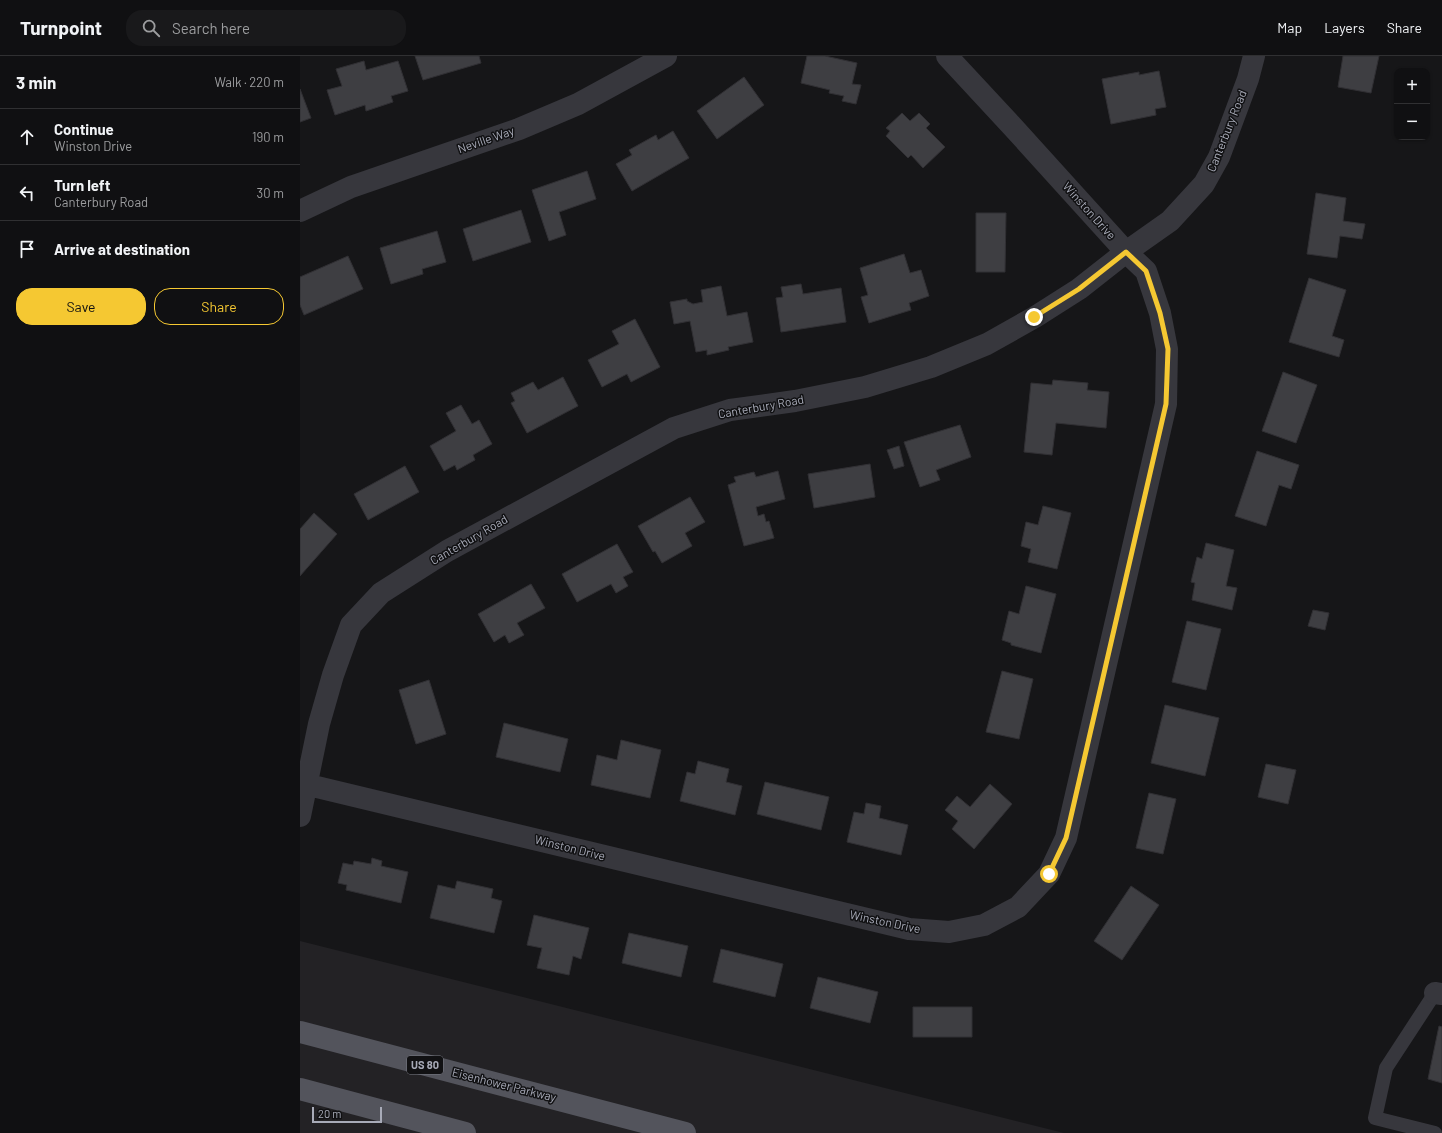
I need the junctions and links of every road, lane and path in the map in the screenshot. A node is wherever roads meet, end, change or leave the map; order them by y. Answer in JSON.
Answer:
{"nodes":[{"id":1,"x":666,"y":56,"type":"edge"},
{"id":2,"x":947,"y":56,"type":"edge"},
{"id":3,"x":1254,"y":56,"type":"edge"},
{"id":4,"x":300,"y":211,"type":"edge"},
{"id":5,"x":1126,"y":252,"type":"junction"},
{"id":6,"x":304,"y":784,"type":"edge"},
{"id":7,"x":300,"y":816,"type":"edge"},
{"id":8,"x":1439,"y":993,"type":"edge"},
{"id":9,"x":300,"y":1032,"type":"edge"},
{"id":10,"x":300,"y":1089,"type":"edge"},
{"id":11,"x":1411,"y":1130,"type":"edge"},
{"id":12,"x":465,"y":1133,"type":"edge"},
{"id":13,"x":685,"y":1133,"type":"edge"},
{"id":14,"x":1435,"y":1133,"type":"edge"}],
"edges":[{"from":1,"to":4,"type":"street","name":"Neville Way"},
{"from":2,"to":5,"type":"street","name":"Winston Drive"},
{"from":3,"to":5,"type":"street","name":"Canterbury Road"},
{"from":5,"to":6,"type":"street","name":"Canterbury Road"},
{"from":5,"to":6,"type":"street","name":"Winston Drive"},
{"from":6,"to":7,"type":"street","name":"Canterbury Road"},
{"from":8,"to":11,"type":"lane"},
{"from":9,"to":13,"type":"main road","name":"Eisenhower Parkway","number":"US 80"},
{"from":10,"to":12,"type":"main road"},
{"from":11,"to":14,"type":"lane"}]}
